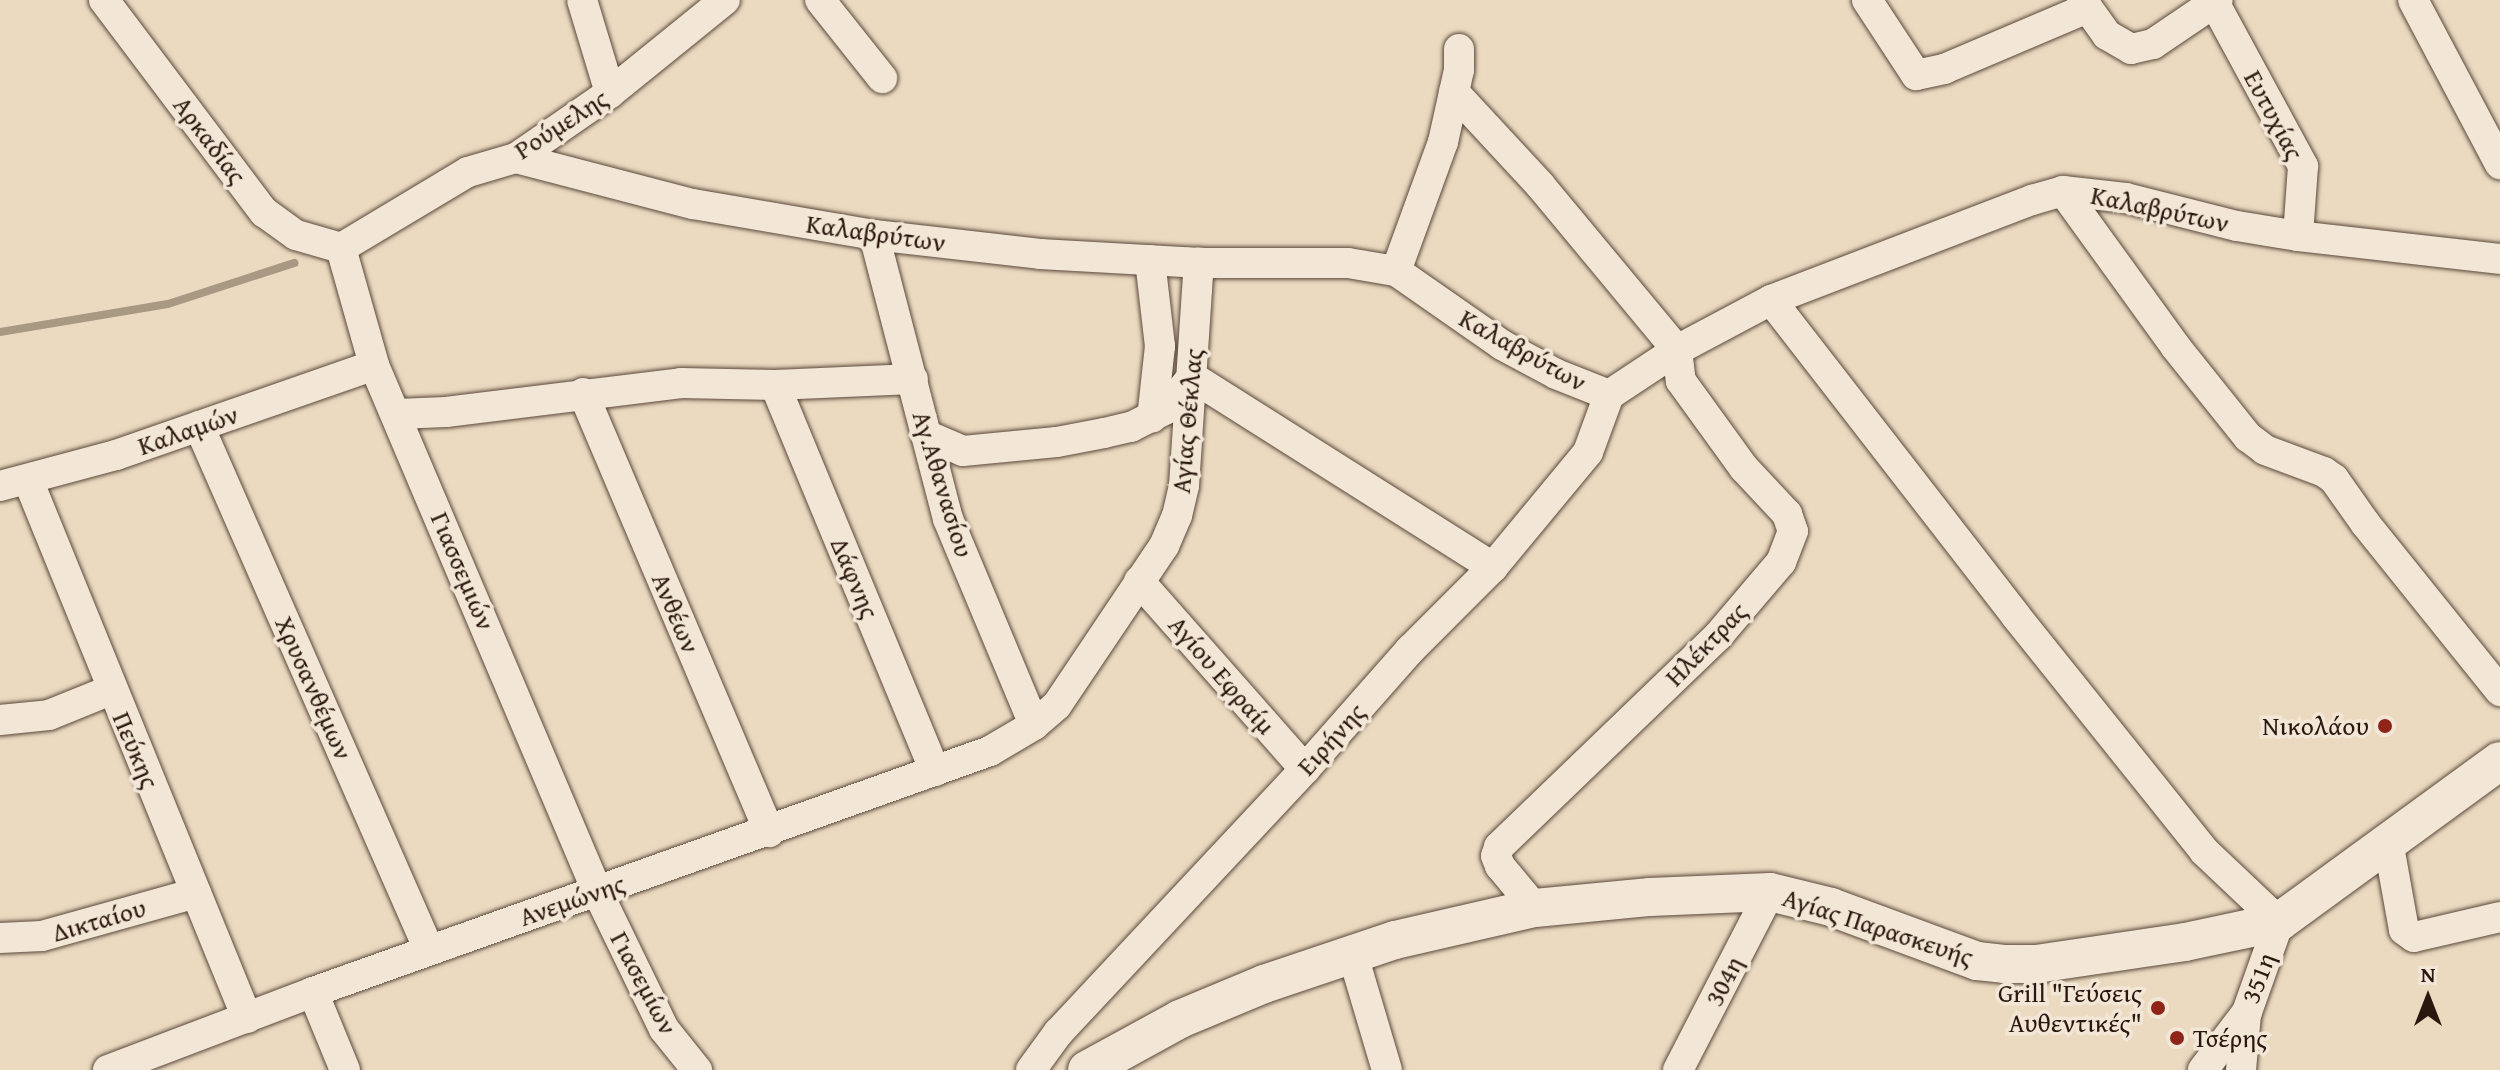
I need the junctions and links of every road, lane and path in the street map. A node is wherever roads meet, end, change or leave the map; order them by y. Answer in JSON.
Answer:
{"nodes":[{"id":1,"x":104,"y":0,"type":"edge"},
{"id":2,"x":582,"y":0,"type":"edge"},
{"id":3,"x":725,"y":0,"type":"edge"},
{"id":4,"x":820,"y":0,"type":"edge"},
{"id":5,"x":1867,"y":0,"type":"edge"},
{"id":6,"x":2413,"y":0,"type":"edge"},
{"id":7,"x":2216,"y":1,"type":"edge"},
{"id":8,"x":2085,"y":4,"type":"edge"},
{"id":9,"x":1459,"y":49,"type":"dead end"},
{"id":10,"x":882,"y":78,"type":"dead end"},
{"id":11,"x":1454,"y":92,"type":"junction"},
{"id":12,"x":610,"y":93,"type":"junction"},
{"id":13,"x":516,"y":158,"type":"junction"},
{"id":14,"x":2500,"y":164,"type":"edge"},
{"id":15,"x":2063,"y":191,"type":"junction"},
{"id":16,"x":874,"y":235,"type":"junction"},
{"id":17,"x":2298,"y":236,"type":"junction"},
{"id":18,"x":341,"y":248,"type":"junction"},
{"id":19,"x":2500,"y":259,"type":"edge"},
{"id":20,"x":1150,"y":260,"type":"junction"},
{"id":21,"x":1199,"y":263,"type":"junction"},
{"id":22,"x":1396,"y":271,"type":"junction"},
{"id":23,"x":1771,"y":300,"type":"junction"},
{"id":24,"x":1677,"y":350,"type":"junction"},
{"id":25,"x":374,"y":365,"type":"junction"},
{"id":26,"x":1192,"y":377,"type":"junction"},
{"id":27,"x":913,"y":379,"type":"junction"},
{"id":28,"x":775,"y":385,"type":"junction"},
{"id":29,"x":583,"y":393,"type":"junction"},
{"id":30,"x":1609,"y":395,"type":"junction"},
{"id":31,"x":397,"y":414,"type":"junction"},
{"id":32,"x":1152,"y":418,"type":"junction"},
{"id":33,"x":199,"y":426,"type":"junction"},
{"id":34,"x":926,"y":435,"type":"junction"},
{"id":35,"x":14,"y":483,"type":"edge"},
{"id":36,"x":1493,"y":567,"type":"junction"},
{"id":37,"x":1139,"y":581,"type":"junction"},
{"id":38,"x":111,"y":690,"type":"junction"},
{"id":39,"x":2500,"y":691,"type":"edge"},
{"id":40,"x":0,"y":720,"type":"edge"},
{"id":41,"x":1034,"y":725,"type":"junction"},
{"id":42,"x":2500,"y":761,"type":"edge"},
{"id":43,"x":1305,"y":769,"type":"junction"},
{"id":44,"x":935,"y":771,"type":"junction"},
{"id":45,"x":769,"y":832,"type":"junction"},
{"id":46,"x":2388,"y":841,"type":"junction"},
{"id":47,"x":597,"y":891,"type":"junction"},
{"id":48,"x":1770,"y":892,"type":"junction"},
{"id":49,"x":196,"y":893,"type":"junction"},
{"id":50,"x":1535,"y":908,"type":"junction"},
{"id":51,"x":2500,"y":917,"type":"edge"},
{"id":52,"x":2279,"y":922,"type":"junction"},
{"id":53,"x":0,"y":938,"type":"edge"},
{"id":54,"x":429,"y":950,"type":"junction"},
{"id":55,"x":1352,"y":952,"type":"junction"},
{"id":56,"x":313,"y":992,"type":"junction"},
{"id":57,"x":2247,"y":1012,"type":"junction"},
{"id":58,"x":247,"y":1018,"type":"junction"},
{"id":59,"x":108,"y":1070,"type":"edge"},
{"id":60,"x":345,"y":1070,"type":"edge"},
{"id":61,"x":697,"y":1070,"type":"edge"},
{"id":62,"x":1031,"y":1070,"type":"edge"},
{"id":63,"x":1087,"y":1070,"type":"edge"},
{"id":64,"x":1387,"y":1070,"type":"edge"},
{"id":65,"x":1678,"y":1070,"type":"edge"},
{"id":66,"x":2203,"y":1070,"type":"edge"},
{"id":67,"x":2241,"y":1070,"type":"edge"}],
"edges":[{"from":1,"to":18,"type":"street","name":"Αρκαδίας"},
{"from":2,"to":12,"type":"street"},
{"from":3,"to":12,"type":"street","name":"Ρούμελης"},
{"from":4,"to":10,"type":"street"},
{"from":5,"to":8,"type":"street"},
{"from":6,"to":14,"type":"street"},
{"from":7,"to":8,"type":"street"},
{"from":7,"to":17,"type":"street","name":"Ευτυχίας"},
{"from":9,"to":11,"type":"street"},
{"from":11,"to":22,"type":"street"},
{"from":11,"to":24,"type":"street"},
{"from":12,"to":13,"type":"street","name":"Ρούμελης"},
{"from":13,"to":16,"type":"street","name":"Καλαβρύτων"},
{"from":13,"to":18,"type":"street","name":"Ρούμελης"},
{"from":15,"to":17,"type":"street","name":"Καλαβρύτων"},
{"from":15,"to":23,"type":"street","name":"Καλαβρύτων"},
{"from":15,"to":39,"type":"street"},
{"from":16,"to":20,"type":"street","name":"Καλαβρύτων"},
{"from":16,"to":27,"type":"street","name":"Αγ.Αθανασίου"},
{"from":17,"to":19,"type":"street","name":"Καλαβρύτων"},
{"from":18,"to":25,"type":"street","name":"Γιασσεμιών"},
{"from":20,"to":21,"type":"street","name":"Καλαβρύτων"},
{"from":20,"to":32,"type":"street"},
{"from":21,"to":22,"type":"street","name":"Καλαβρύτων"},
{"from":21,"to":26,"type":"street","name":"Αγίας Θέκλας"},
{"from":22,"to":30,"type":"street","name":"Καλαβρύτων"},
{"from":23,"to":24,"type":"street","name":"Καλαβρύτων"},
{"from":23,"to":52,"type":"street"},
{"from":24,"to":30,"type":"street","name":"Καλαβρύτων"},
{"from":24,"to":50,"type":"street","name":"Ηλέκτρας"},
{"from":25,"to":31,"type":"street","name":"Γιασσεμιών"},
{"from":25,"to":33,"type":"street","name":"Καλαμών"},
{"from":26,"to":32,"type":"street"},
{"from":26,"to":36,"type":"street"},
{"from":26,"to":37,"type":"street","name":"Αγίας Θέκλας"},
{"from":27,"to":28,"type":"street"},
{"from":27,"to":34,"type":"street","name":"Αγ.Αθανασίου"},
{"from":28,"to":29,"type":"street"},
{"from":28,"to":44,"type":"street","name":"Δάφνης"},
{"from":29,"to":31,"type":"street"},
{"from":29,"to":45,"type":"street","name":"Ανθέων"},
{"from":30,"to":36,"type":"street","name":"Ειρήνης"},
{"from":31,"to":47,"type":"street","name":"Γιασσεμιών"},
{"from":32,"to":34,"type":"street"},
{"from":33,"to":35,"type":"street","name":"Καλαμών"},
{"from":33,"to":54,"type":"street","name":"Χρυσανθέμων"},
{"from":34,"to":41,"type":"street","name":"Αγ.Αθανασίου"},
{"from":35,"to":38,"type":"street","name":"Πεύκης"},
{"from":36,"to":43,"type":"street","name":"Ειρήνης"},
{"from":37,"to":41,"type":"street","name":"Αγίας Θέκλας"},
{"from":37,"to":43,"type":"street","name":"Αγίου Εφραίμ"},
{"from":38,"to":40,"type":"street"},
{"from":38,"to":49,"type":"street","name":"Πεύκης"},
{"from":41,"to":44,"type":"street","name":"Ανεμώνης"},
{"from":42,"to":46,"type":"street","name":"Αγίας Παρασκευής"},
{"from":43,"to":62,"type":"street","name":"Ειρήνης"},
{"from":44,"to":45,"type":"street","name":"Ανεμώνης"},
{"from":45,"to":47,"type":"street","name":"Ανεμώνης"},
{"from":46,"to":51,"type":"street"},
{"from":46,"to":52,"type":"street","name":"Αγίας Παρασκευής"},
{"from":47,"to":54,"type":"street","name":"Ανεμώνης"},
{"from":47,"to":61,"type":"street","name":"Γιασεμίων"},
{"from":48,"to":50,"type":"street","name":"Αγίας Παρασκευής"},
{"from":48,"to":52,"type":"street","name":"Αγίας Παρασκευής"},
{"from":48,"to":65,"type":"street","name":"304η"},
{"from":49,"to":53,"type":"street","name":"Δικταίου"},
{"from":49,"to":58,"type":"street","name":"Πεύκης"},
{"from":50,"to":55,"type":"street","name":"Αγίας Παρασκευής"},
{"from":52,"to":57,"type":"street","name":"351η"},
{"from":54,"to":56,"type":"street","name":"Ανεμώνης"},
{"from":55,"to":63,"type":"street","name":"Αγίας Παρασκευής"},
{"from":55,"to":64,"type":"street"},
{"from":56,"to":58,"type":"street","name":"Ανεμώνης"},
{"from":56,"to":60,"type":"street"},
{"from":57,"to":66,"type":"street","name":"351η"},
{"from":57,"to":67,"type":"street"},
{"from":58,"to":59,"type":"street","name":"Ανεμώνης"}]}
